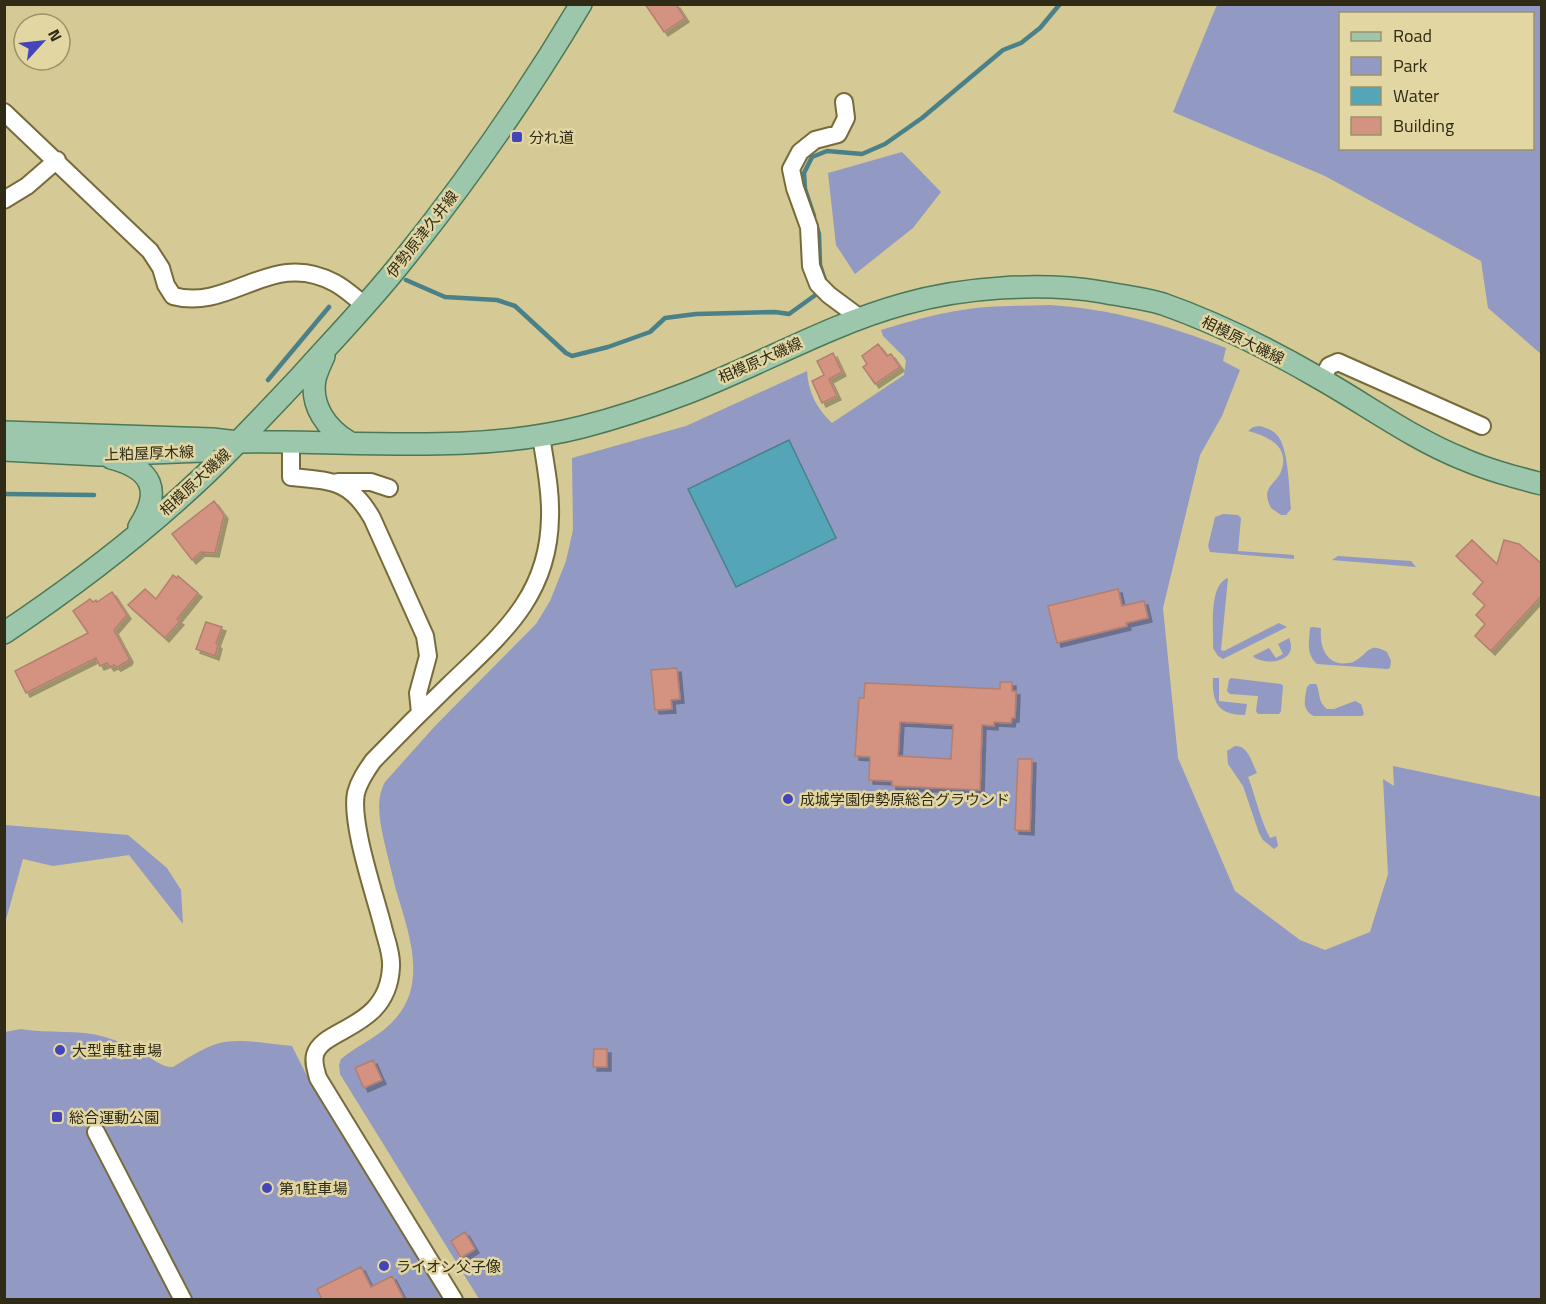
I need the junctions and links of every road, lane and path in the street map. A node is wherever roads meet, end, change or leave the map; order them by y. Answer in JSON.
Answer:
{"nodes":[{"id":1,"x":580,"y":4,"type":"edge"},
{"id":2,"x":844,"y":102,"type":"dead end"},
{"id":3,"x":4,"y":112,"type":"edge"},
{"id":4,"x":57,"y":160,"type":"junction"},
{"id":5,"x":4,"y":200,"type":"edge"},
{"id":6,"x":364,"y":305,"type":"junction"},
{"id":7,"x":860,"y":318,"type":"junction"},
{"id":8,"x":327,"y":347,"type":"junction"},
{"id":9,"x":1322,"y":379,"type":"junction"},
{"id":10,"x":1482,"y":426,"type":"dead end"},
{"id":11,"x":4,"y":432,"type":"edge"},
{"id":12,"x":541,"y":436,"type":"junction"},
{"id":13,"x":291,"y":441,"type":"junction"},
{"id":14,"x":238,"y":442,"type":"junction"},
{"id":15,"x":349,"y":442,"type":"junction"},
{"id":16,"x":4,"y":450,"type":"edge"},
{"id":17,"x":99,"y":455,"type":"junction"},
{"id":18,"x":334,"y":482,"type":"junction"},
{"id":19,"x":1542,"y":484,"type":"edge"},
{"id":20,"x":389,"y":488,"type":"dead end"},
{"id":21,"x":130,"y":541,"type":"junction"},
{"id":22,"x":4,"y":633,"type":"edge"},
{"id":23,"x":420,"y":713,"type":"junction"},
{"id":24,"x":96,"y":1132,"type":"dead end"},
{"id":25,"x":183,"y":1299,"type":"edge"},
{"id":26,"x":454,"y":1299,"type":"edge"}],
"edges":[{"from":1,"to":6,"type":"main road","name":"伊勢原津久井線"},
{"from":2,"to":7,"type":"street"},
{"from":3,"to":4,"type":"street"},
{"from":4,"to":5,"type":"street"},
{"from":4,"to":6,"type":"street"},
{"from":6,"to":8,"type":"main road","name":"伊勢原津久井線"},
{"from":7,"to":9,"type":"main road","name":"相模原大磯線"},
{"from":7,"to":12,"type":"main road","name":"相模原大磯線"},
{"from":8,"to":14,"type":"main road","name":"伊勢原津久井線"},
{"from":8,"to":15,"type":"main road"},
{"from":9,"to":10,"type":"street"},
{"from":9,"to":19,"type":"main road","name":"相模原大磯線"},
{"from":11,"to":14,"type":"main road","name":"上粕屋厚木線"},
{"from":12,"to":15,"type":"main road","name":"相模原大磯線"},
{"from":12,"to":23,"type":"street"},
{"from":13,"to":14,"type":"main road","name":"相模原大磯線"},
{"from":13,"to":15,"type":"main road","name":"相模原大磯線"},
{"from":13,"to":18,"type":"street"},
{"from":14,"to":17,"type":"main road","name":"上粕屋厚木線"},
{"from":14,"to":21,"type":"main road","name":"相模原大磯線"},
{"from":16,"to":17,"type":"main road","name":"上粕屋厚木線"},
{"from":17,"to":21,"type":"main road"},
{"from":18,"to":20,"type":"street"},
{"from":18,"to":23,"type":"street"},
{"from":21,"to":22,"type":"main road","name":"相模原大磯線"},
{"from":23,"to":26,"type":"street"},
{"from":24,"to":25,"type":"street"}]}
